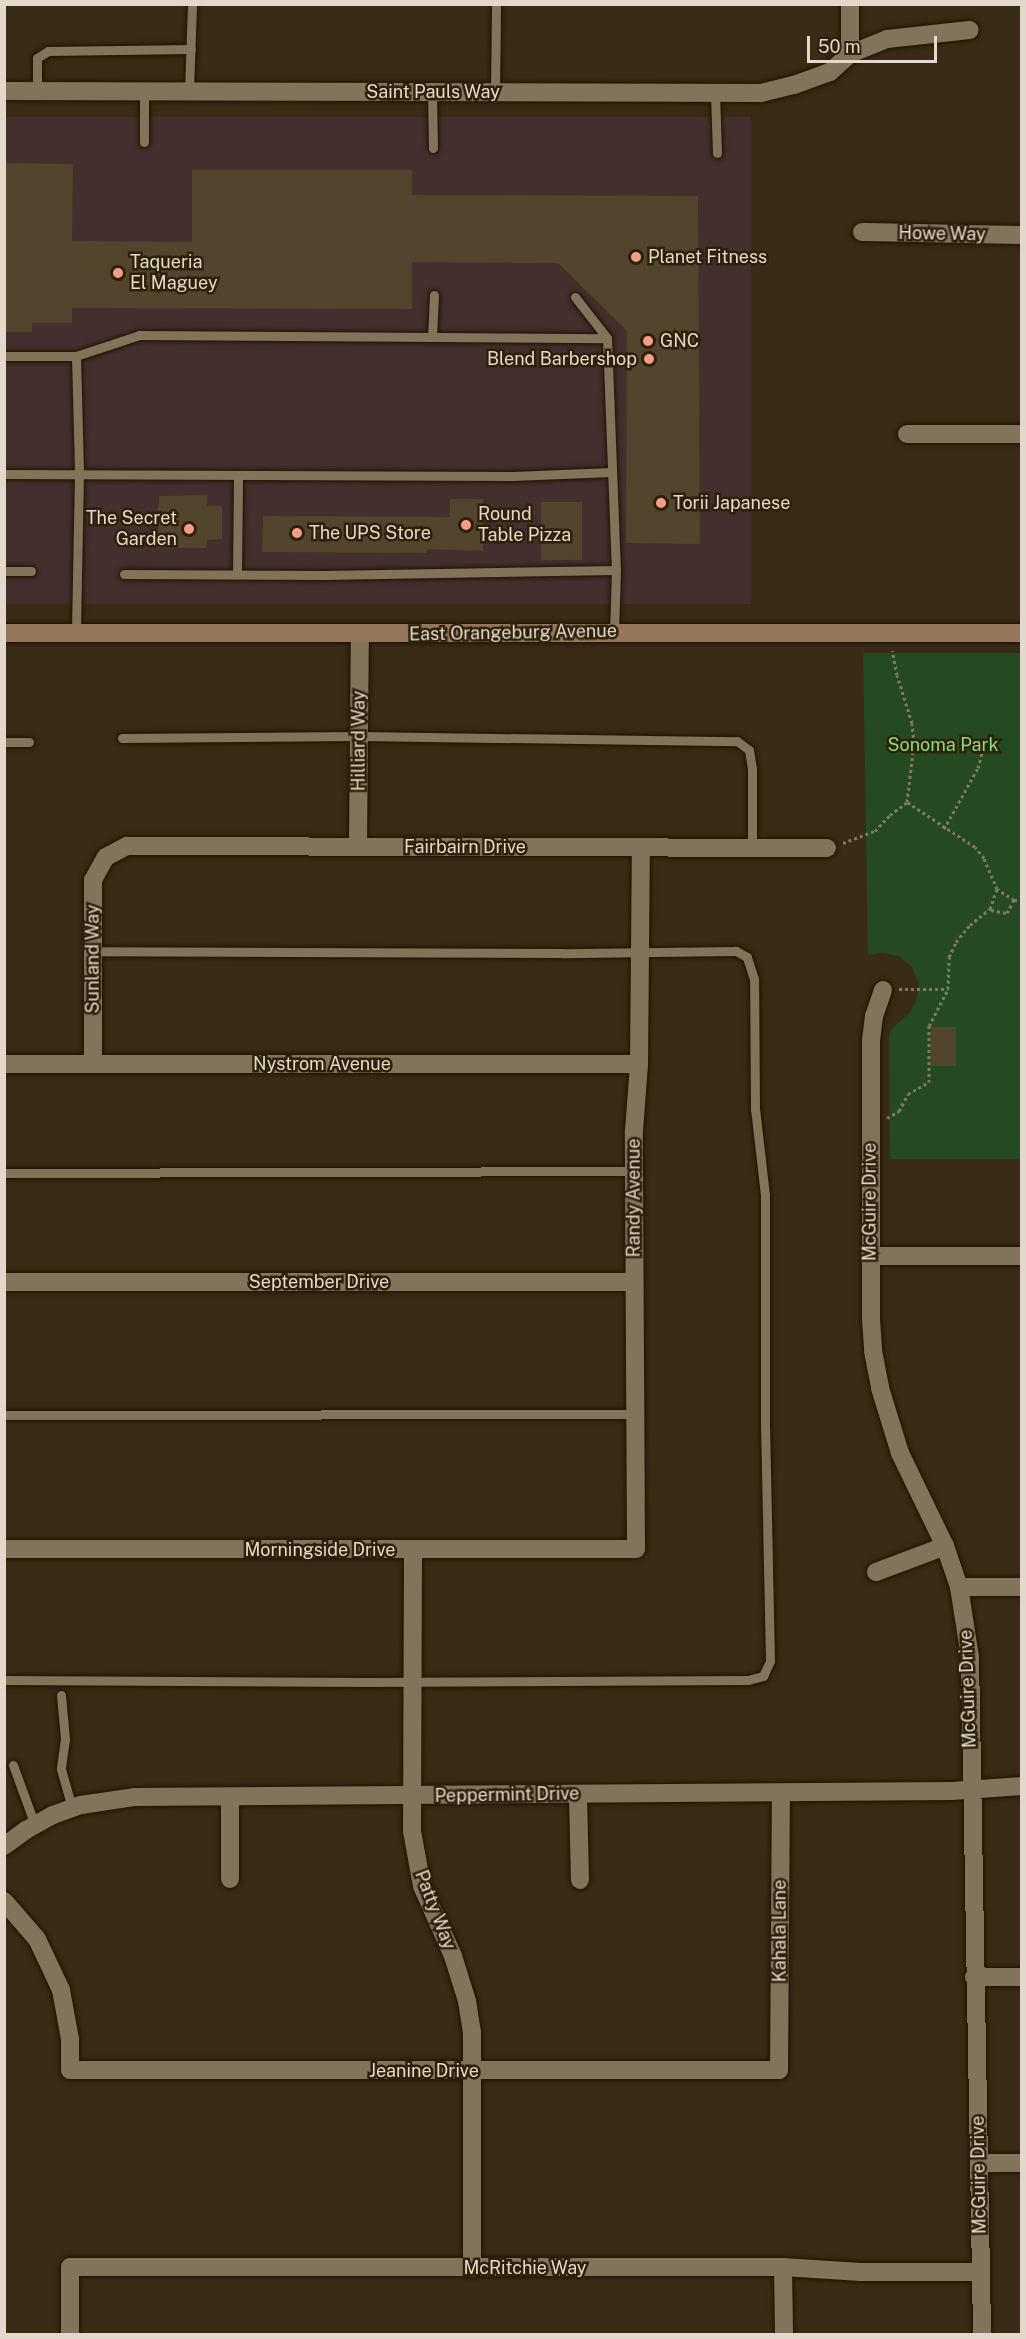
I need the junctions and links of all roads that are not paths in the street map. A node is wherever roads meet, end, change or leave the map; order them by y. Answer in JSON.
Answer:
{"nodes":[{"id":1,"x":192,"y":4,"type":"edge"},
{"id":2,"x":496,"y":4,"type":"edge"},
{"id":3,"x":850,"y":4,"type":"edge"},
{"id":4,"x":970,"y":30,"type":"dead end"},
{"id":5,"x":190,"y":50,"type":"junction"},
{"id":6,"x":850,"y":54,"type":"junction"},
{"id":7,"x":4,"y":91,"type":"edge"},
{"id":8,"x":37,"y":91,"type":"junction"},
{"id":9,"x":144,"y":91,"type":"junction"},
{"id":10,"x":189,"y":91,"type":"junction"},
{"id":11,"x":432,"y":92,"type":"junction"},
{"id":12,"x":495,"y":92,"type":"junction"},
{"id":13,"x":715,"y":93,"type":"junction"},
{"id":14,"x":144,"y":142,"type":"dead end"},
{"id":15,"x":433,"y":148,"type":"dead end"},
{"id":16,"x":717,"y":153,"type":"dead end"},
{"id":17,"x":862,"y":232,"type":"dead end"},
{"id":18,"x":1022,"y":235,"type":"edge"},
{"id":19,"x":434,"y":295,"type":"dead end"},
{"id":20,"x":575,"y":297,"type":"dead end"},
{"id":21,"x":432,"y":337,"type":"junction"},
{"id":22,"x":607,"y":338,"type":"junction"},
{"id":23,"x":4,"y":356,"type":"edge"},
{"id":24,"x":76,"y":356,"type":"junction"},
{"id":25,"x":907,"y":434,"type":"dead end"},
{"id":26,"x":1022,"y":434,"type":"edge"},
{"id":27,"x":612,"y":472,"type":"junction"},
{"id":28,"x":4,"y":474,"type":"edge"},
{"id":29,"x":79,"y":474,"type":"junction"},
{"id":30,"x":238,"y":475,"type":"junction"},
{"id":31,"x":616,"y":570,"type":"junction"},
{"id":32,"x":4,"y":571,"type":"edge"},
{"id":33,"x":31,"y":571,"type":"dead end"},
{"id":34,"x":124,"y":574,"type":"dead end"},
{"id":35,"x":237,"y":574,"type":"junction"},
{"id":36,"x":614,"y":632,"type":"junction"},
{"id":37,"x":4,"y":633,"type":"edge"},
{"id":38,"x":76,"y":633,"type":"junction"},
{"id":39,"x":1022,"y":633,"type":"edge"},
{"id":40,"x":360,"y":634,"type":"junction"},
{"id":41,"x":359,"y":736,"type":"junction"},
{"id":42,"x":122,"y":738,"type":"dead end"},
{"id":43,"x":4,"y":742,"type":"edge"},
{"id":44,"x":29,"y":742,"type":"dead end"},
{"id":45,"x":358,"y":847,"type":"junction"},
{"id":46,"x":641,"y":847,"type":"junction"},
{"id":47,"x":752,"y":848,"type":"junction"},
{"id":48,"x":827,"y":848,"type":"road end"},
{"id":49,"x":106,"y":856,"type":"joint"},
{"id":50,"x":640,"y":950,"type":"junction"},
{"id":51,"x":93,"y":951,"type":"junction"},
{"id":52,"x":883,"y":990,"type":"road end"},
{"id":53,"x":4,"y":1064,"type":"edge"},
{"id":54,"x":639,"y":1064,"type":"junction"},
{"id":55,"x":93,"y":1065,"type":"junction"},
{"id":56,"x":634,"y":1171,"type":"junction"},
{"id":57,"x":4,"y":1173,"type":"edge"},
{"id":58,"x":870,"y":1256,"type":"junction"},
{"id":59,"x":1022,"y":1256,"type":"edge"},
{"id":60,"x":4,"y":1282,"type":"edge"},
{"id":61,"x":634,"y":1282,"type":"junction"},
{"id":62,"x":635,"y":1414,"type":"junction"},
{"id":63,"x":4,"y":1415,"type":"edge"},
{"id":64,"x":945,"y":1546,"type":"junction"},
{"id":65,"x":4,"y":1549,"type":"edge"},
{"id":66,"x":636,"y":1549,"type":"joint"},
{"id":67,"x":413,"y":1551,"type":"junction"},
{"id":68,"x":876,"y":1572,"type":"dead end"},
{"id":69,"x":959,"y":1587,"type":"junction"},
{"id":70,"x":1022,"y":1587,"type":"edge"},
{"id":71,"x":4,"y":1680,"type":"edge"},
{"id":72,"x":413,"y":1680,"type":"junction"},
{"id":73,"x":61,"y":1695,"type":"dead end"},
{"id":74,"x":13,"y":1765,"type":"dead end"},
{"id":75,"x":1022,"y":1786,"type":"edge"},
{"id":76,"x":971,"y":1789,"type":"junction"},
{"id":77,"x":781,"y":1793,"type":"junction"},
{"id":78,"x":579,"y":1794,"type":"junction"},
{"id":79,"x":412,"y":1796,"type":"junction"},
{"id":80,"x":230,"y":1797,"type":"junction"},
{"id":81,"x":72,"y":1808,"type":"junction"},
{"id":82,"x":35,"y":1825,"type":"junction"},
{"id":83,"x":4,"y":1846,"type":"edge"},
{"id":84,"x":230,"y":1879,"type":"dead end"},
{"id":85,"x":580,"y":1880,"type":"dead end"},
{"id":86,"x":4,"y":1901,"type":"edge"},
{"id":87,"x":974,"y":1977,"type":"junction"},
{"id":88,"x":1022,"y":1977,"type":"edge"},
{"id":89,"x":779,"y":2070,"type":"joint"},
{"id":90,"x":471,"y":2072,"type":"junction"},
{"id":91,"x":979,"y":2163,"type":"junction"},
{"id":92,"x":1022,"y":2163,"type":"edge"},
{"id":93,"x":783,"y":2267,"type":"junction"},
{"id":94,"x":472,"y":2268,"type":"junction"},
{"id":95,"x":981,"y":2272,"type":"junction"},
{"id":96,"x":70,"y":2334,"type":"edge"},
{"id":97,"x":784,"y":2334,"type":"edge"},
{"id":98,"x":982,"y":2334,"type":"edge"}],
"edges":[{"from":1,"to":5,"type":"lane"},
{"from":2,"to":12,"type":"lane"},
{"from":3,"to":6,"type":"street"},
{"from":4,"to":6,"type":"street","name":"Saint Pauls Way"},
{"from":5,"to":8,"type":"lane"},
{"from":5,"to":10,"type":"lane"},
{"from":6,"to":13,"type":"street","name":"Saint Pauls Way"},
{"from":7,"to":8,"type":"street","name":"Saint Pauls Way"},
{"from":8,"to":9,"type":"street","name":"Saint Pauls Way"},
{"from":9,"to":10,"type":"street","name":"Saint Pauls Way"},
{"from":9,"to":14,"type":"lane"},
{"from":10,"to":11,"type":"street","name":"Saint Pauls Way"},
{"from":11,"to":12,"type":"street","name":"Saint Pauls Way"},
{"from":11,"to":15,"type":"lane"},
{"from":12,"to":13,"type":"street","name":"Saint Pauls Way"},
{"from":13,"to":16,"type":"lane"},
{"from":17,"to":18,"type":"street","name":"Howe Way"},
{"from":19,"to":21,"type":"lane"},
{"from":20,"to":22,"type":"lane"},
{"from":21,"to":22,"type":"lane"},
{"from":21,"to":24,"type":"lane"},
{"from":22,"to":27,"type":"lane"},
{"from":23,"to":24,"type":"lane"},
{"from":24,"to":29,"type":"lane"},
{"from":25,"to":26,"type":"street"},
{"from":27,"to":30,"type":"lane"},
{"from":27,"to":31,"type":"lane"},
{"from":28,"to":29,"type":"lane"},
{"from":29,"to":30,"type":"lane"},
{"from":29,"to":38,"type":"lane"},
{"from":30,"to":35,"type":"lane"},
{"from":31,"to":35,"type":"lane"},
{"from":31,"to":36,"type":"lane"},
{"from":32,"to":33,"type":"lane"},
{"from":34,"to":35,"type":"lane"},
{"from":36,"to":39,"type":"street","name":"East Orangeburg Avenue"},
{"from":36,"to":40,"type":"street","name":"East Orangeburg Avenue"},
{"from":37,"to":38,"type":"street","name":"East Orangeburg Avenue"},
{"from":38,"to":40,"type":"street","name":"East Orangeburg Avenue"},
{"from":40,"to":41,"type":"street","name":"Hilliard Way"},
{"from":41,"to":42,"type":"lane"},
{"from":41,"to":45,"type":"street","name":"Hilliard Way"},
{"from":41,"to":47,"type":"lane"},
{"from":43,"to":44,"type":"lane"},
{"from":45,"to":46,"type":"street","name":"Fairbairn Drive"},
{"from":45,"to":49,"type":"street","name":"Fairbairn Drive"},
{"from":46,"to":47,"type":"street","name":"Fairbairn Drive"},
{"from":46,"to":50,"type":"street","name":"Randy Avenue"},
{"from":47,"to":48,"type":"street","name":"Fairbairn Drive"},
{"from":49,"to":51,"type":"street","name":"Sunland Way"},
{"from":50,"to":51,"type":"lane"},
{"from":50,"to":54,"type":"street","name":"Randy Avenue"},
{"from":50,"to":72,"type":"lane"},
{"from":51,"to":55,"type":"street","name":"Sunland Way"},
{"from":52,"to":58,"type":"street","name":"McGuire Drive"},
{"from":53,"to":55,"type":"street","name":"Nystrom Avenue"},
{"from":54,"to":55,"type":"street","name":"Nystrom Avenue"},
{"from":54,"to":56,"type":"street","name":"Randy Avenue"},
{"from":56,"to":57,"type":"lane"},
{"from":56,"to":61,"type":"street","name":"Randy Avenue"},
{"from":58,"to":59,"type":"street"},
{"from":58,"to":64,"type":"street","name":"McGuire Drive"},
{"from":60,"to":61,"type":"street","name":"September Drive"},
{"from":61,"to":62,"type":"street","name":"Randy Avenue"},
{"from":62,"to":63,"type":"lane"},
{"from":62,"to":66,"type":"street","name":"Randy Avenue"},
{"from":64,"to":68,"type":"street"},
{"from":64,"to":69,"type":"street","name":"McGuire Drive"},
{"from":65,"to":67,"type":"street","name":"Morningside Drive"},
{"from":66,"to":67,"type":"street","name":"Morningside Drive"},
{"from":67,"to":72,"type":"street","name":"Patty Way"},
{"from":69,"to":70,"type":"street"},
{"from":69,"to":76,"type":"street","name":"McGuire Drive"},
{"from":71,"to":72,"type":"lane"},
{"from":72,"to":79,"type":"street","name":"Patty Way"},
{"from":73,"to":81,"type":"lane"},
{"from":74,"to":82,"type":"lane"},
{"from":75,"to":76,"type":"street","name":"Peppermint Drive"},
{"from":76,"to":77,"type":"street","name":"Peppermint Drive"},
{"from":76,"to":87,"type":"street","name":"McGuire Drive"},
{"from":77,"to":78,"type":"street","name":"Peppermint Drive"},
{"from":77,"to":89,"type":"street","name":"Kahala Lane"},
{"from":78,"to":79,"type":"street","name":"Peppermint Drive"},
{"from":78,"to":85,"type":"street"},
{"from":79,"to":80,"type":"street","name":"Peppermint Drive"},
{"from":79,"to":90,"type":"street","name":"Patty Way"},
{"from":80,"to":81,"type":"street","name":"Peppermint Drive"},
{"from":80,"to":84,"type":"street"},
{"from":81,"to":82,"type":"street","name":"Peppermint Drive"},
{"from":82,"to":83,"type":"street","name":"Peppermint Drive"},
{"from":86,"to":90,"type":"street","name":"Jeanine Drive"},
{"from":87,"to":88,"type":"street"},
{"from":87,"to":91,"type":"street","name":"McGuire Drive"},
{"from":89,"to":90,"type":"street","name":"Jeanine Drive"},
{"from":90,"to":94,"type":"street","name":"Patty Way"},
{"from":91,"to":92,"type":"street"},
{"from":91,"to":95,"type":"street","name":"McGuire Drive"},
{"from":93,"to":94,"type":"street","name":"McRitchie Way"},
{"from":93,"to":95,"type":"street","name":"McRitchie Way"},
{"from":93,"to":97,"type":"street"},
{"from":94,"to":96,"type":"street","name":"McRitchie Way"},
{"from":95,"to":98,"type":"street","name":"McGuire Drive"}]}
